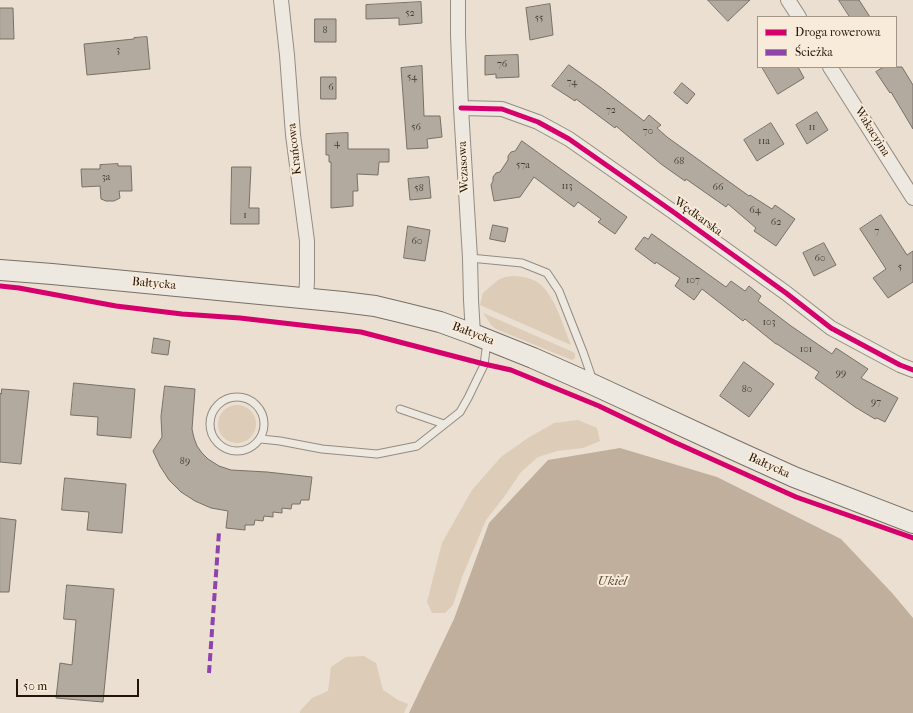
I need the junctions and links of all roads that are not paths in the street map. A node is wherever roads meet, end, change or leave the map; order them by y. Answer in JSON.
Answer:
{"nodes":[{"id":1,"x":281,"y":0,"type":"edge"},
{"id":2,"x":458,"y":0,"type":"edge"},
{"id":3,"x":788,"y":0,"type":"edge"},
{"id":4,"x":798,"y":16,"type":"edge"},
{"id":5,"x":831,"y":68,"type":"edge"},
{"id":6,"x":461,"y":108,"type":"junction"},
{"id":7,"x":913,"y":198,"type":"edge"},
{"id":8,"x":470,"y":258,"type":"junction"},
{"id":9,"x":0,"y":270,"type":"edge"},
{"id":10,"x":306,"y":298,"type":"junction"},
{"id":11,"x":480,"y":337,"type":"junction"},
{"id":12,"x":913,"y":370,"type":"edge"},
{"id":13,"x":594,"y":385,"type":"junction"},
{"id":14,"x":400,"y":409,"type":"dead end"},
{"id":15,"x":444,"y":424,"type":"junction"},
{"id":16,"x":261,"y":439,"type":"junction"},
{"id":17,"x":913,"y":523,"type":"edge"}],
"edges":[{"from":1,"to":10,"type":"street","name":"Krańcowa"},
{"from":2,"to":6,"type":"street","name":"Wczasowa"},
{"from":3,"to":4,"type":"street"},
{"from":5,"to":7,"type":"street","name":"Wakacyjna"},
{"from":6,"to":8,"type":"street","name":"Wczasowa"},
{"from":6,"to":12,"type":"street","name":"Wędkarska"},
{"from":8,"to":11,"type":"street","name":"Wczasowa"},
{"from":8,"to":13,"type":"lane"},
{"from":9,"to":10,"type":"main road","name":"Bałtycka"},
{"from":10,"to":11,"type":"main road","name":"Bałtycka"},
{"from":11,"to":13,"type":"main road","name":"Bałtycka"},
{"from":11,"to":15,"type":"lane"},
{"from":13,"to":17,"type":"main road","name":"Bałtycka"},
{"from":14,"to":15,"type":"lane"},
{"from":15,"to":16,"type":"lane"},
{"from":16,"to":16,"type":"lane"}]}
